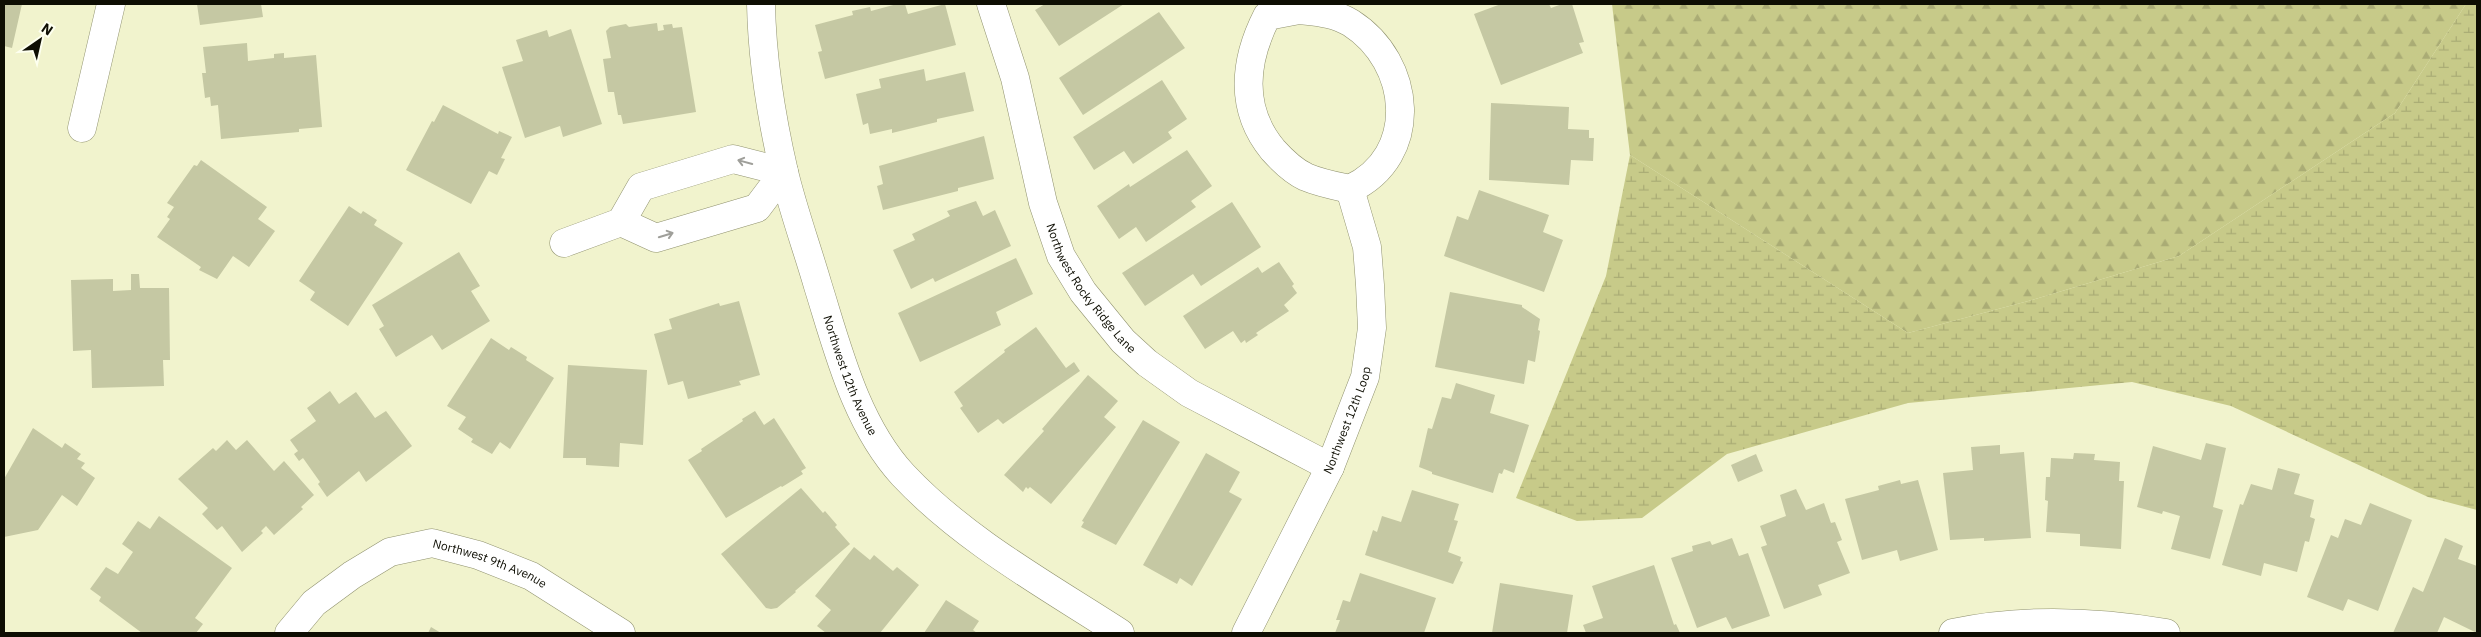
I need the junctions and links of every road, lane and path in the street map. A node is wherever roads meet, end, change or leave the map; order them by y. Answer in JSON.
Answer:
{"nodes":[{"id":1,"x":110,"y":4,"type":"edge"},
{"id":2,"x":761,"y":4,"type":"edge"},
{"id":3,"x":991,"y":4,"type":"edge"},
{"id":4,"x":1263,"y":10,"type":"edge"},
{"id":5,"x":82,"y":128,"type":"dead end"},
{"id":6,"x":784,"y":172,"type":"junction"},
{"id":7,"x":1350,"y":189,"type":"junction"},
{"id":8,"x":621,"y":222,"type":"junction"},
{"id":9,"x":564,"y":243,"type":"dead end"},
{"id":10,"x":1330,"y":467,"type":"junction"},
{"id":11,"x":289,"y":633,"type":"edge"},
{"id":12,"x":620,"y":633,"type":"edge"},
{"id":13,"x":1120,"y":633,"type":"edge"},
{"id":14,"x":1246,"y":633,"type":"edge"},
{"id":15,"x":1953,"y":633,"type":"edge"},
{"id":16,"x":2166,"y":633,"type":"edge"}],
"edges":[{"from":1,"to":5,"type":"street"},
{"from":2,"to":6,"type":"street","name":"Northwest 12th Avenue"},
{"from":3,"to":10,"type":"street","name":"Northwest Rocky Ridge Lane"},
{"from":4,"to":7,"type":"street"},
{"from":4,"to":7,"type":"street"},
{"from":8,"to":6,"type":"street","one_way":true},
{"from":6,"to":8,"type":"street","one_way":true},
{"from":6,"to":13,"type":"street","name":"Northwest 12th Avenue"},
{"from":7,"to":10,"type":"street","name":"Northwest 12th Loop"},
{"from":8,"to":9,"type":"street"},
{"from":10,"to":14,"type":"street","name":"Northwest 12th Loop"},
{"from":11,"to":12,"type":"street","name":"Northwest 9th Avenue"},
{"from":15,"to":16,"type":"street"}]}
